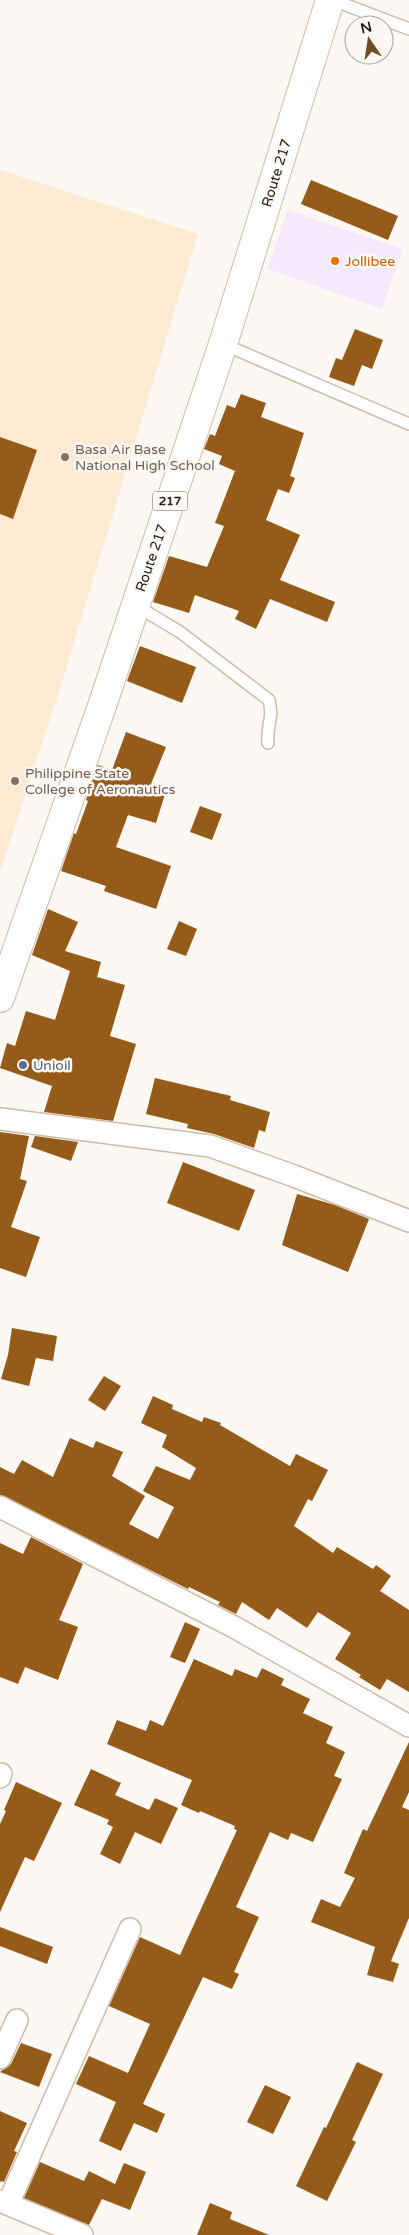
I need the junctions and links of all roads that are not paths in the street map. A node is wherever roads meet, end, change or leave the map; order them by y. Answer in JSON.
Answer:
{"nodes":[{"id":1,"x":331,"y":0,"type":"edge"},
{"id":2,"x":409,"y":29,"type":"edge"},
{"id":3,"x":222,"y":344,"type":"junction"},
{"id":4,"x":409,"y":424,"type":"edge"},
{"id":5,"x":135,"y":605,"type":"junction"},
{"id":6,"x":268,"y":743,"type":"dead end"},
{"id":7,"x":0,"y":998,"type":"edge"},
{"id":8,"x":0,"y":1119,"type":"edge"},
{"id":9,"x":409,"y":1221,"type":"edge"},
{"id":10,"x":0,"y":1507,"type":"edge"},
{"id":11,"x":409,"y":1726,"type":"edge"},
{"id":12,"x":130,"y":1929,"type":"dead end"},
{"id":13,"x":18,"y":2020,"type":"dead end"},
{"id":14,"x":0,"y":2058,"type":"edge"},
{"id":15,"x":4,"y":2203,"type":"edge"},
{"id":16,"x":82,"y":2235,"type":"edge"}],
"edges":[{"from":1,"to":2,"type":"lane"},
{"from":1,"to":3,"type":"main road","name":"Route 217","number":"217"},
{"from":3,"to":4,"type":"lane"},
{"from":3,"to":5,"type":"main road","name":"Route 217","number":"217"},
{"from":5,"to":6,"type":"lane"},
{"from":5,"to":7,"type":"main road","name":"Route 217","number":"217"},
{"from":8,"to":9,"type":"street"},
{"from":10,"to":11,"type":"street"},
{"from":12,"to":15,"type":"street"},
{"from":13,"to":14,"type":"street"},
{"from":15,"to":16,"type":"street"}]}
